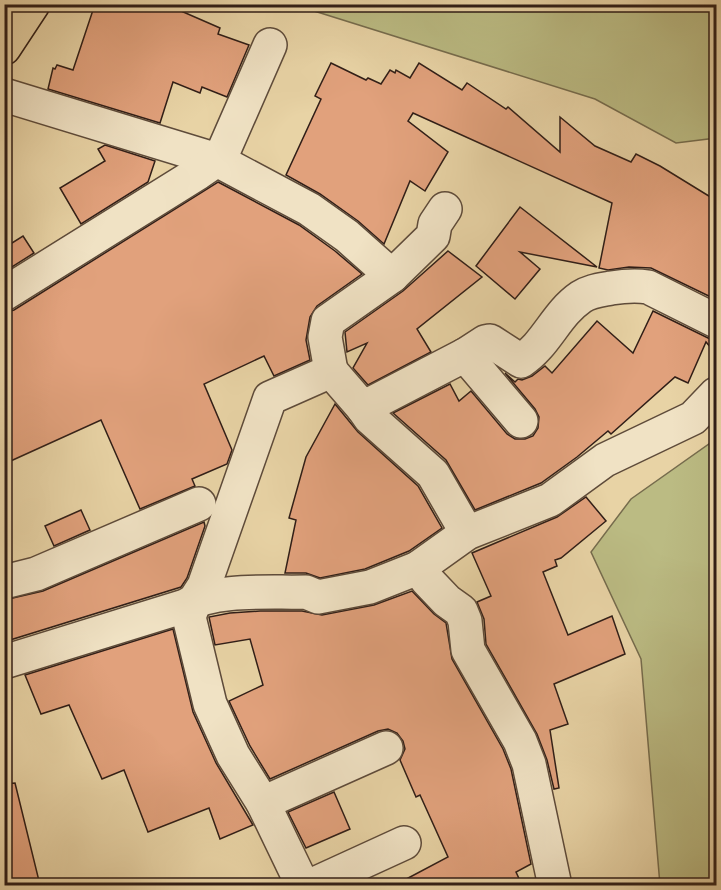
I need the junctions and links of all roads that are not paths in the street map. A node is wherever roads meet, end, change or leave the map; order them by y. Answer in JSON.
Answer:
{"nodes":[{"id":1,"x":33,"y":4,"type":"edge"},
{"id":2,"x":270,"y":45,"type":"dead end"},
{"id":3,"x":4,"y":48,"type":"edge"},
{"id":4,"x":4,"y":95,"type":"edge"},
{"id":5,"x":217,"y":160,"type":"junction"},
{"id":6,"x":445,"y":209,"type":"dead end"},
{"id":7,"x":392,"y":276,"type":"junction"},
{"id":8,"x":4,"y":294,"type":"edge"},
{"id":9,"x":717,"y":321,"type":"edge"},
{"id":10,"x":465,"y":355,"type":"junction"},
{"id":11,"x":331,"y":371,"type":"junction"},
{"id":12,"x":717,"y":394,"type":"edge"},
{"id":13,"x":363,"y":408,"type":"junction"},
{"id":14,"x":521,"y":421,"type":"dead end"},
{"id":15,"x":200,"y":504,"type":"dead end"},
{"id":16,"x":467,"y":533,"type":"junction"},
{"id":17,"x":418,"y":568,"type":"junction"},
{"id":18,"x":4,"y":582,"type":"edge"},
{"id":19,"x":195,"y":600,"type":"junction"},
{"id":20,"x":4,"y":662,"type":"edge"},
{"id":21,"x":386,"y":748,"type":"dead end"},
{"id":22,"x":263,"y":803,"type":"junction"},
{"id":23,"x":404,"y":843,"type":"dead end"},
{"id":24,"x":303,"y":885,"type":"edge"},
{"id":25,"x":310,"y":885,"type":"edge"},
{"id":26,"x":555,"y":885,"type":"edge"}],
"edges":[{"from":1,"to":3,"type":"highway"},
{"from":2,"to":5,"type":"street"},
{"from":4,"to":5,"type":"street"},
{"from":5,"to":7,"type":"street"},
{"from":5,"to":8,"type":"street"},
{"from":6,"to":7,"type":"street"},
{"from":7,"to":11,"type":"street"},
{"from":9,"to":10,"type":"street"},
{"from":10,"to":13,"type":"street"},
{"from":10,"to":14,"type":"street"},
{"from":11,"to":13,"type":"street"},
{"from":11,"to":19,"type":"street"},
{"from":12,"to":16,"type":"street"},
{"from":13,"to":16,"type":"street"},
{"from":15,"to":18,"type":"street"},
{"from":16,"to":17,"type":"street"},
{"from":17,"to":19,"type":"street"},
{"from":17,"to":26,"type":"street"},
{"from":19,"to":20,"type":"street"},
{"from":19,"to":22,"type":"street"},
{"from":21,"to":22,"type":"street"},
{"from":22,"to":24,"type":"street"},
{"from":23,"to":25,"type":"street"}]}
